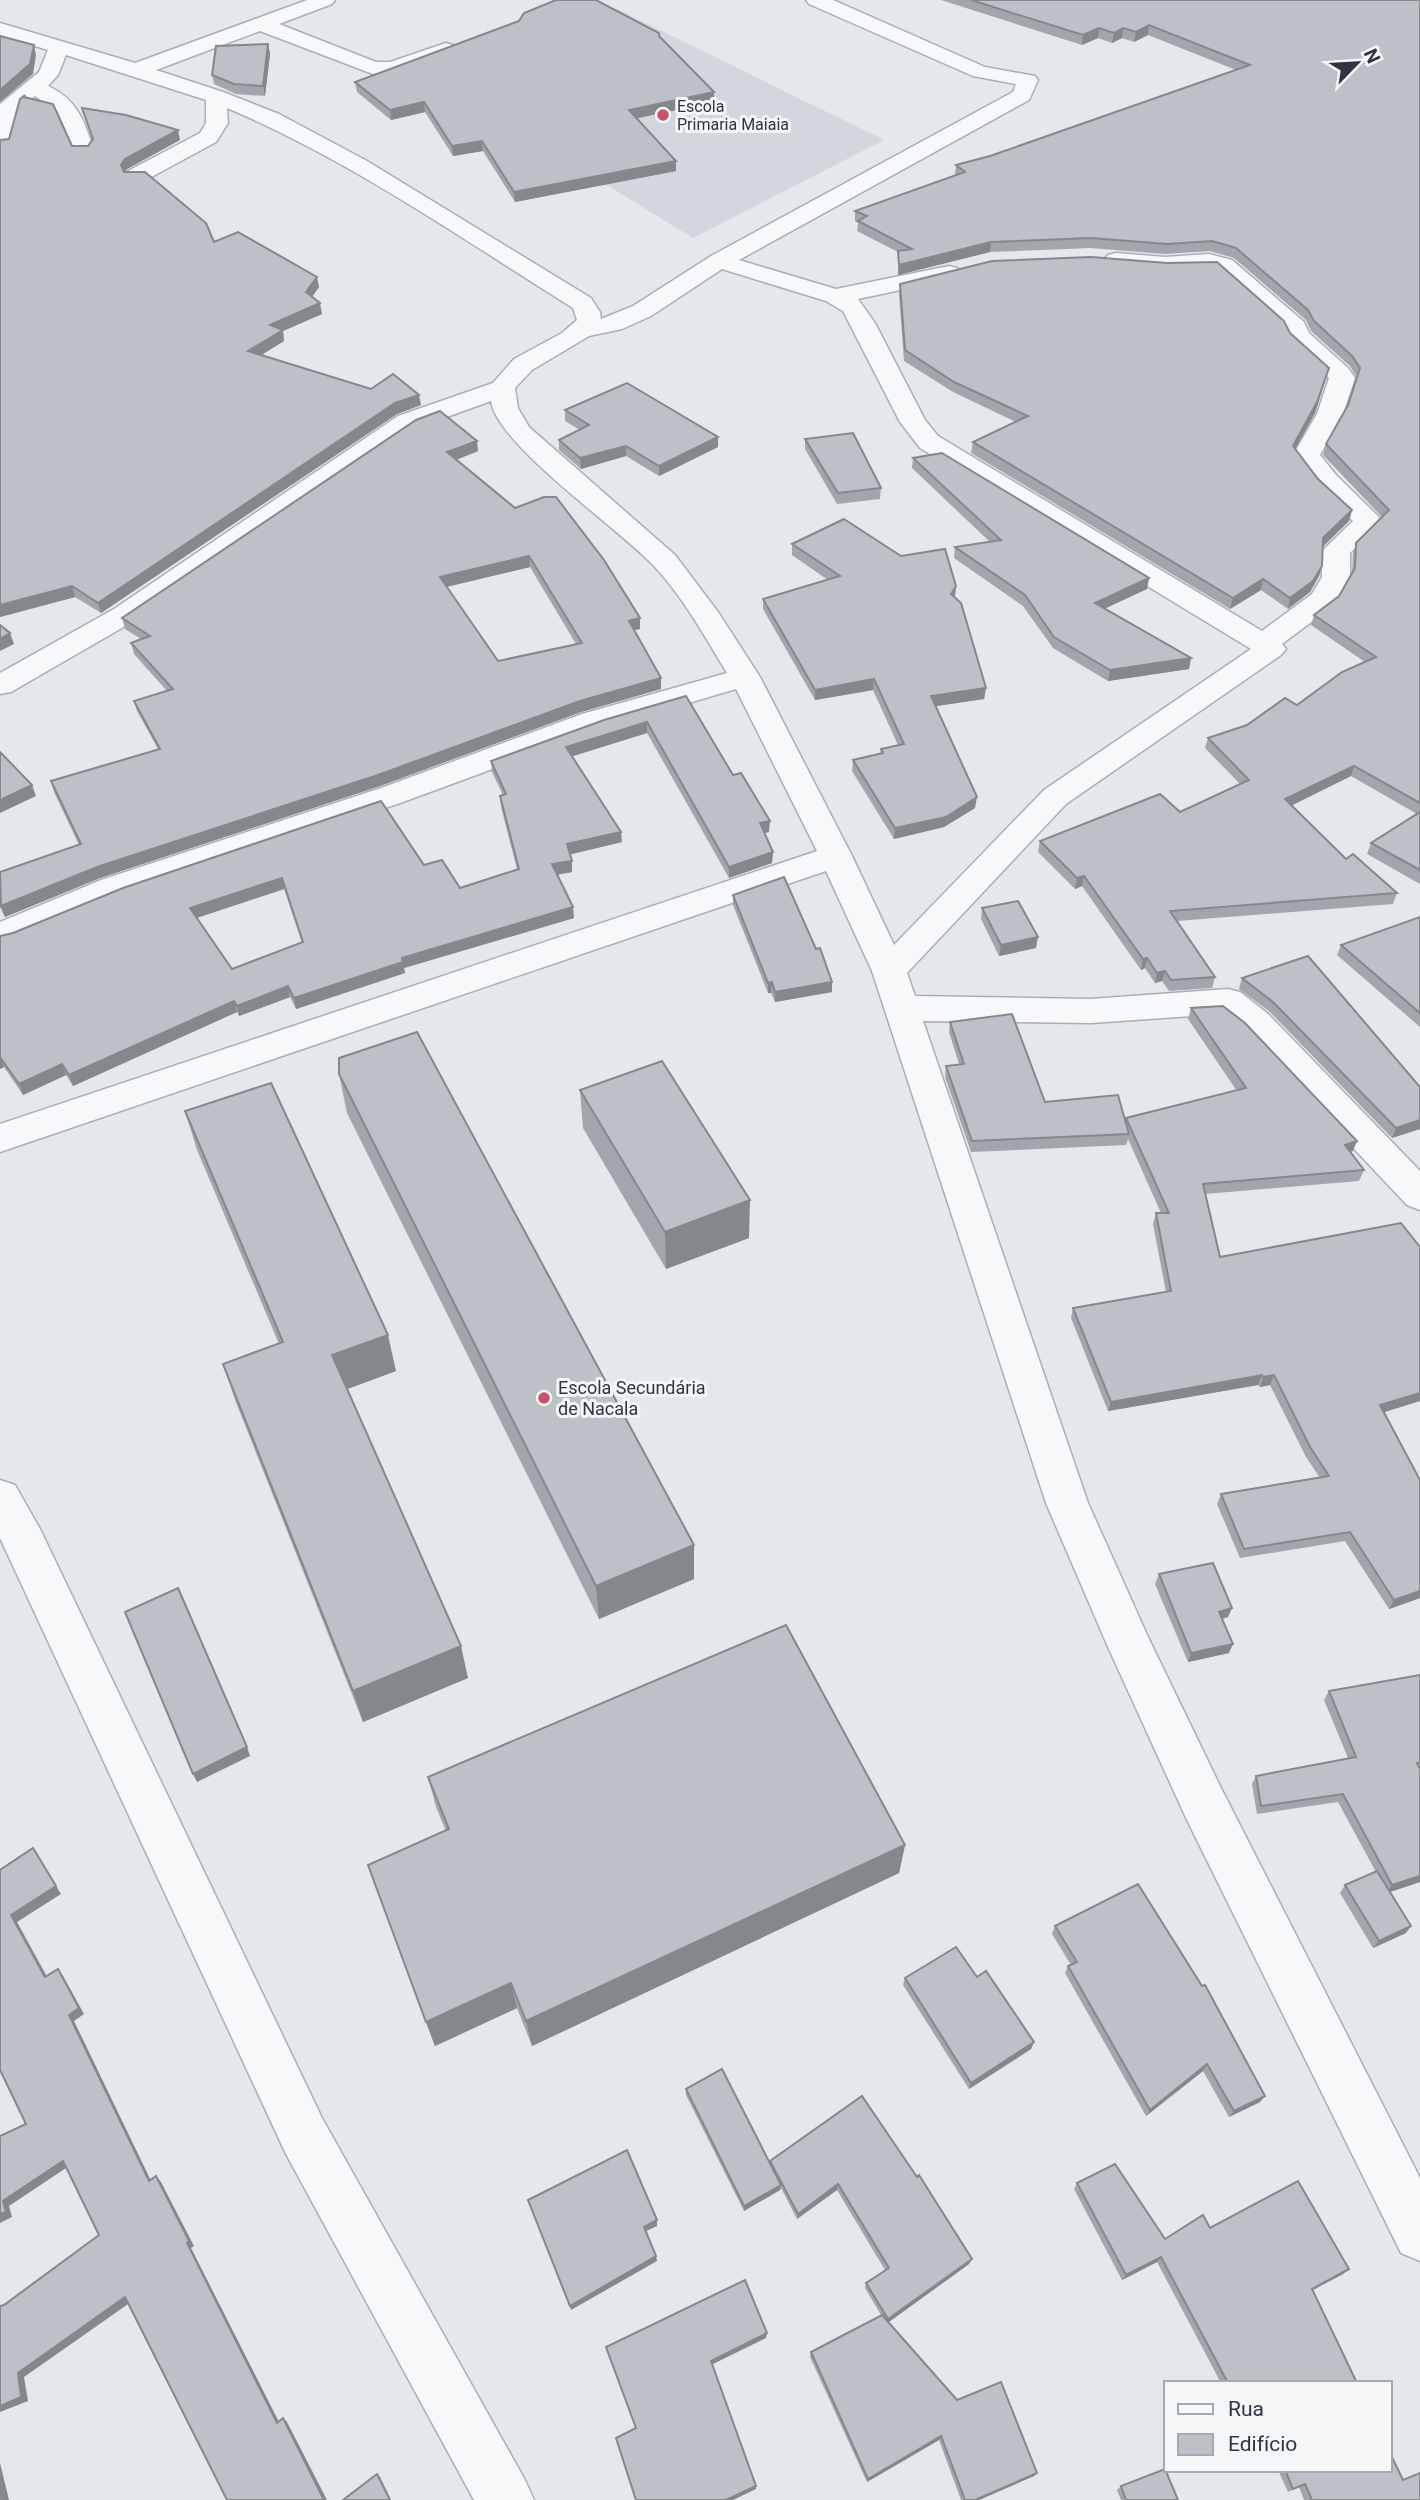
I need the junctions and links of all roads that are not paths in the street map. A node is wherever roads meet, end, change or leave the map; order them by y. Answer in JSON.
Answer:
{"nodes":[{"id":1,"x":325,"y":0,"type":"edge"},
{"id":2,"x":816,"y":0,"type":"edge"},
{"id":3,"x":261,"y":24,"type":"junction"},
{"id":4,"x":0,"y":29,"type":"edge"},
{"id":5,"x":462,"y":43,"type":"edge"},
{"id":6,"x":59,"y":47,"type":"junction"},
{"id":7,"x":1007,"y":55,"type":"dead end"},
{"id":8,"x":136,"y":70,"type":"junction"},
{"id":9,"x":1028,"y":80,"type":"junction"},
{"id":10,"x":34,"y":87,"type":"junction"},
{"id":11,"x":216,"y":96,"type":"junction"},
{"id":12,"x":1,"y":142,"type":"edge"},
{"id":13,"x":82,"y":148,"type":"edge"},
{"id":14,"x":136,"y":176,"type":"edge"},
{"id":15,"x":1090,"y":258,"type":"edge"},
{"id":16,"x":719,"y":261,"type":"junction"},
{"id":17,"x":965,"y":268,"type":"edge"},
{"id":18,"x":835,"y":296,"type":"junction"},
{"id":19,"x":583,"y":330,"type":"junction"},
{"id":20,"x":502,"y":388,"type":"junction"},
{"id":21,"x":1264,"y":644,"type":"junction"},
{"id":22,"x":746,"y":677,"type":"junction"},
{"id":23,"x":0,"y":685,"type":"edge"},
{"id":24,"x":836,"y":856,"type":"junction"},
{"id":25,"x":0,"y":935,"type":"edge"},
{"id":26,"x":889,"y":971,"type":"junction"},
{"id":27,"x":901,"y":1007,"type":"junction"},
{"id":28,"x":0,"y":1138,"type":"edge"},
{"id":29,"x":1420,"y":1195,"type":"edge"},
{"id":30,"x":0,"y":1498,"type":"edge"},
{"id":31,"x":1420,"y":2234,"type":"edge"},
{"id":32,"x":505,"y":2500,"type":"edge"}],
"edges":[{"from":1,"to":3,"type":"street"},
{"from":2,"to":9,"type":"street"},
{"from":3,"to":5,"type":"street"},
{"from":3,"to":8,"type":"street"},
{"from":4,"to":6,"type":"street"},
{"from":6,"to":8,"type":"street"},
{"from":6,"to":10,"type":"street"},
{"from":7,"to":9,"type":"street"},
{"from":8,"to":11,"type":"street"},
{"from":9,"to":16,"type":"street"},
{"from":10,"to":12,"type":"street"},
{"from":10,"to":13,"type":"street"},
{"from":11,"to":14,"type":"street"},
{"from":11,"to":19,"type":"street"},
{"from":15,"to":21,"type":"street"},
{"from":16,"to":18,"type":"street"},
{"from":16,"to":19,"type":"street"},
{"from":17,"to":18,"type":"street"},
{"from":18,"to":21,"type":"street"},
{"from":19,"to":20,"type":"street"},
{"from":20,"to":22,"type":"street"},
{"from":20,"to":23,"type":"street"},
{"from":21,"to":26,"type":"street"},
{"from":22,"to":24,"type":"street"},
{"from":22,"to":25,"type":"street"},
{"from":24,"to":26,"type":"street"},
{"from":24,"to":28,"type":"street"},
{"from":26,"to":27,"type":"street"},
{"from":27,"to":29,"type":"street"},
{"from":27,"to":31,"type":"street"},
{"from":30,"to":32,"type":"street"}]}
